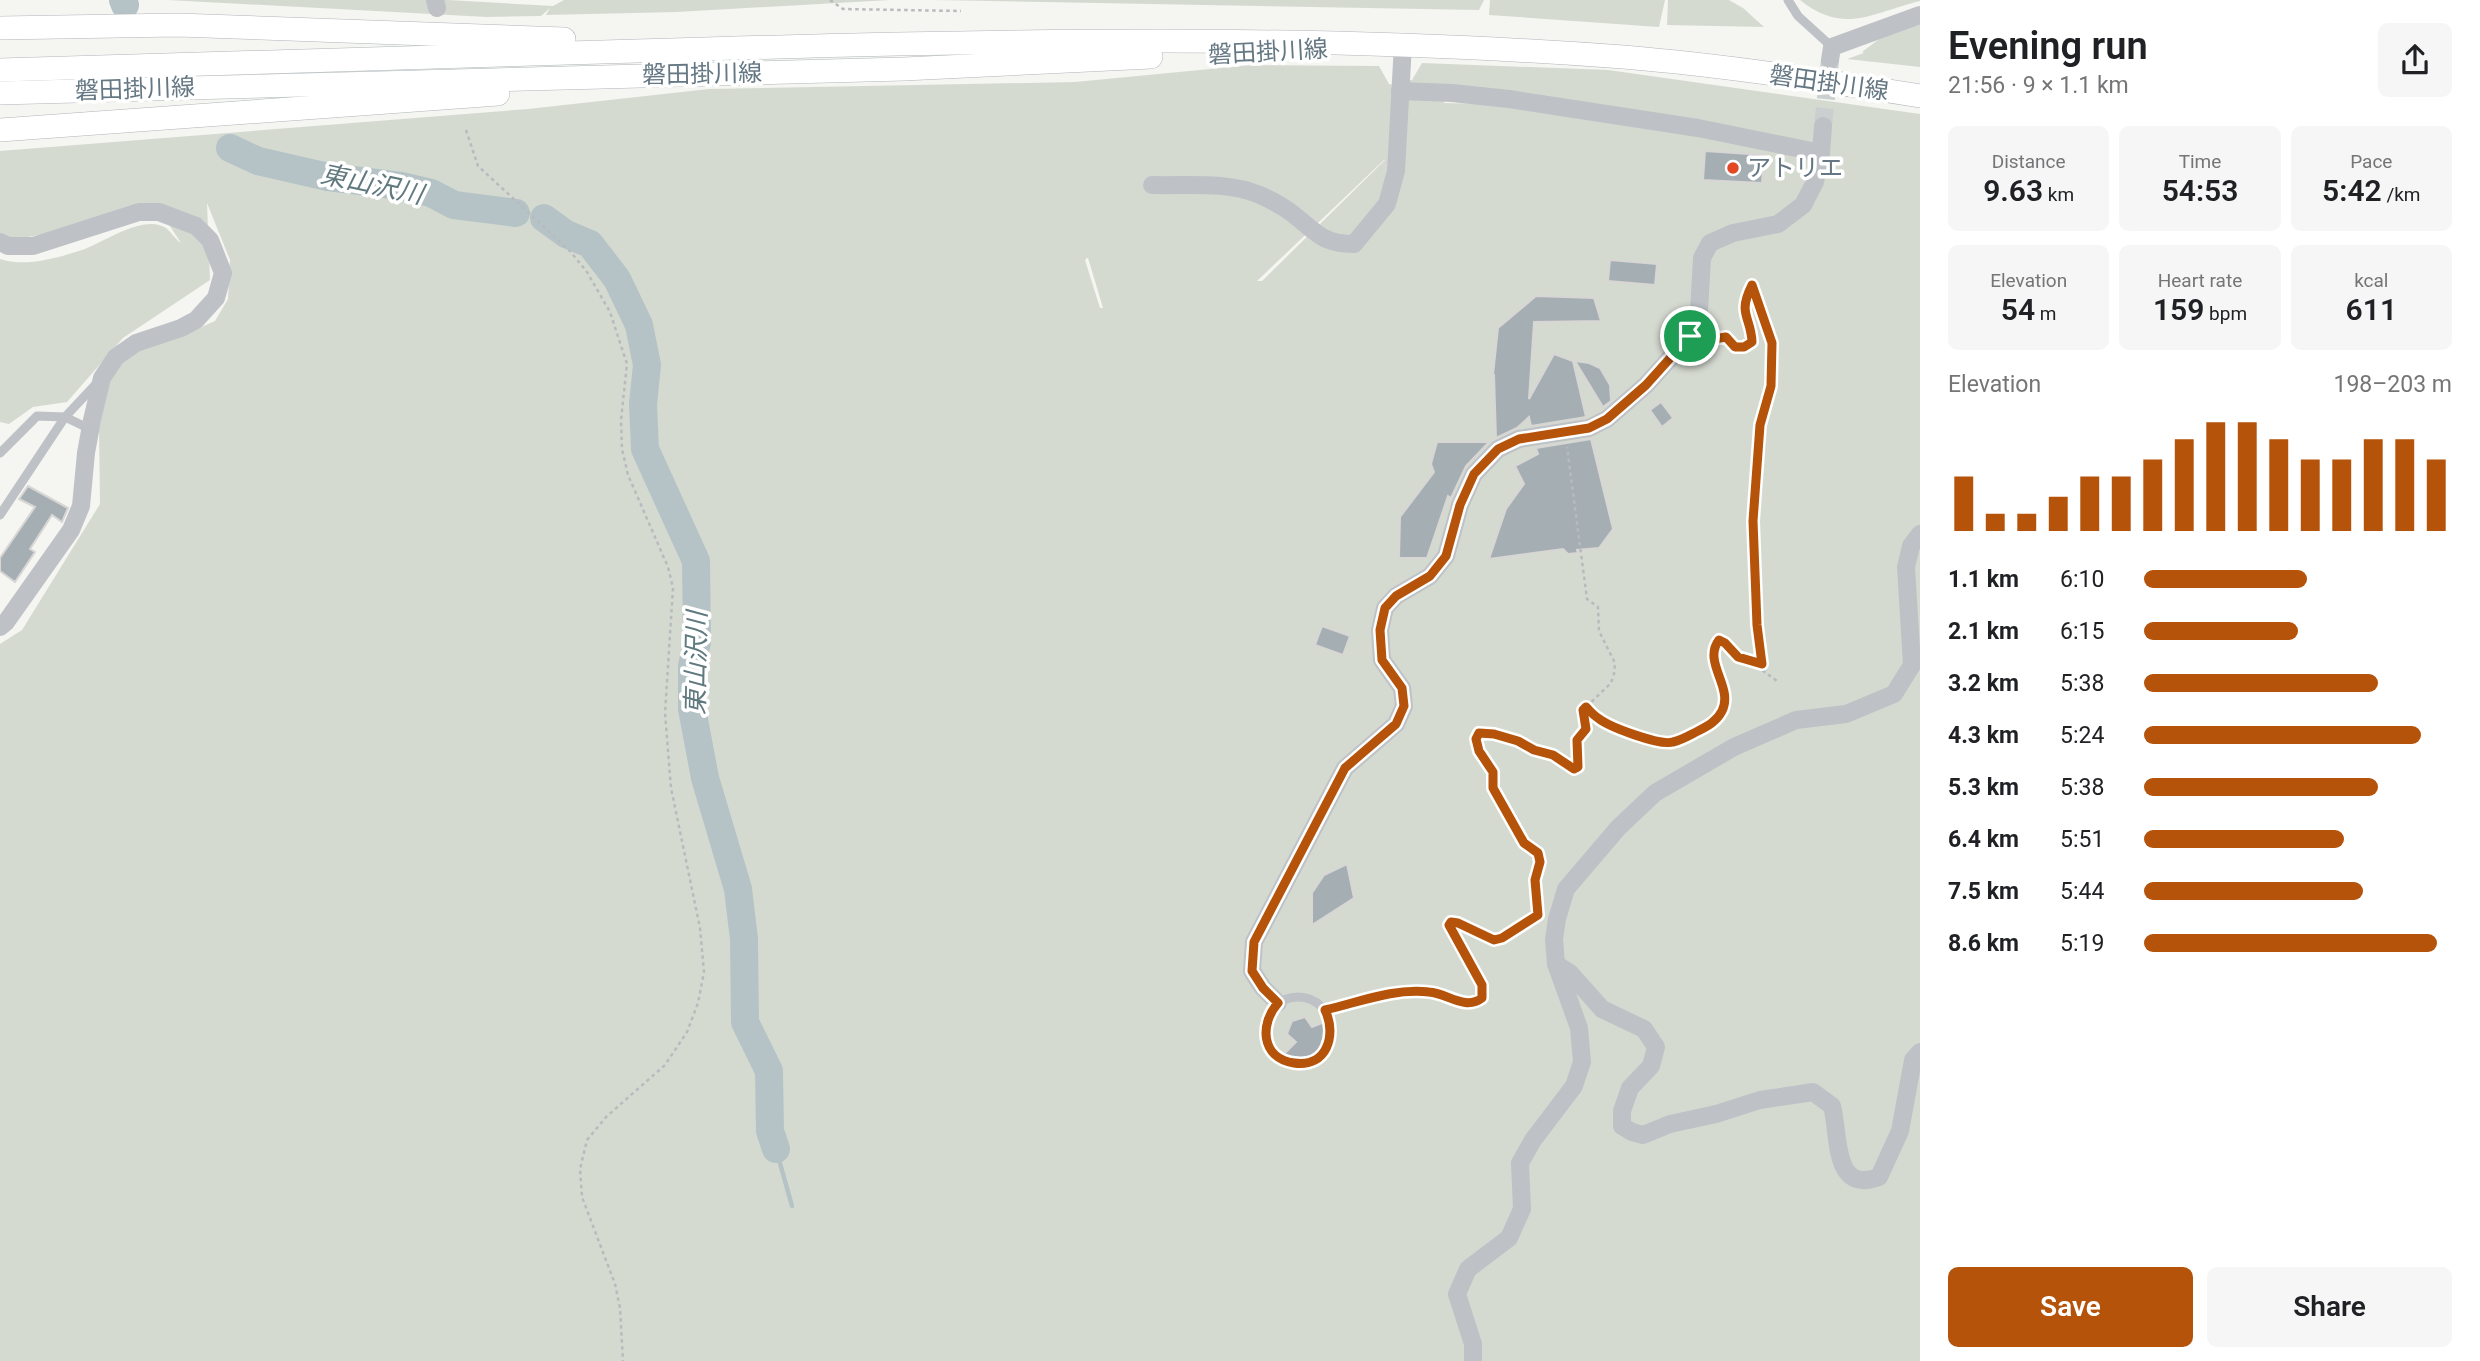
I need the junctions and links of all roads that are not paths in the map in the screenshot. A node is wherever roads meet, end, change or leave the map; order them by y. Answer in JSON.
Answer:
{"nodes":[{"id":1,"x":1788,"y":0,"type":"edge"},
{"id":2,"x":1920,"y":15,"type":"edge"},
{"id":3,"x":0,"y":28,"type":"edge"},
{"id":4,"x":905,"y":43,"type":"junction"},
{"id":5,"x":1403,"y":44,"type":"junction"},
{"id":6,"x":1831,"y":53,"type":"joint"},
{"id":7,"x":0,"y":70,"type":"edge"},
{"id":8,"x":704,"y":74,"type":"junction"},
{"id":9,"x":1400,"y":91,"type":"junction"},
{"id":10,"x":0,"y":93,"type":"edge"},
{"id":11,"x":1920,"y":96,"type":"edge"},
{"id":12,"x":1823,"y":125,"type":"tunnel mouth"},
{"id":13,"x":0,"y":130,"type":"edge"},
{"id":14,"x":1821,"y":153,"type":"junction"},
{"id":15,"x":1152,"y":185,"type":"dead end"},
{"id":16,"x":0,"y":242,"type":"edge"},
{"id":17,"x":102,"y":378,"type":"junction"},
{"id":18,"x":65,"y":417,"type":"junction"},
{"id":19,"x":90,"y":429,"type":"junction"},
{"id":20,"x":0,"y":453,"type":"edge"},
{"id":21,"x":0,"y":515,"type":"edge"},
{"id":22,"x":1920,"y":534,"type":"edge"},
{"id":23,"x":0,"y":627,"type":"edge"},
{"id":24,"x":1556,"y":964,"type":"junction"},
{"id":25,"x":1278,"y":1003,"type":"junction"},
{"id":26,"x":1920,"y":1052,"type":"edge"},
{"id":27,"x":1473,"y":1361,"type":"edge"}],
"edges":[{"from":1,"to":6,"type":"lane"},
{"from":2,"to":6,"type":"street"},
{"from":3,"to":4,"type":"main road"},
{"from":4,"to":5,"type":"main road","name":"磐田掛川線"},
{"from":4,"to":7,"type":"main road","name":"磐田掛川線"},
{"from":5,"to":8,"type":"main road","name":"磐田掛川線"},
{"from":5,"to":9,"type":"street"},
{"from":5,"to":11,"type":"main road","name":"磐田掛川線"},
{"from":8,"to":10,"type":"main road","name":"磐田掛川線"},
{"from":8,"to":13,"type":"main road"},
{"from":9,"to":14,"type":"street"},
{"from":9,"to":15,"type":"street"},
{"from":12,"to":14,"type":"street"},
{"from":14,"to":25,"type":"street"},
{"from":16,"to":17,"type":"street"},
{"from":17,"to":18,"type":"lane"},
{"from":17,"to":19,"type":"street"},
{"from":18,"to":19,"type":"lane"},
{"from":18,"to":20,"type":"lane"},
{"from":18,"to":21,"type":"lane"},
{"from":19,"to":23,"type":"street"},
{"from":22,"to":24,"type":"street"},
{"from":24,"to":26,"type":"street"},
{"from":24,"to":27,"type":"street"},
{"from":25,"to":25,"type":"lane"}]}
